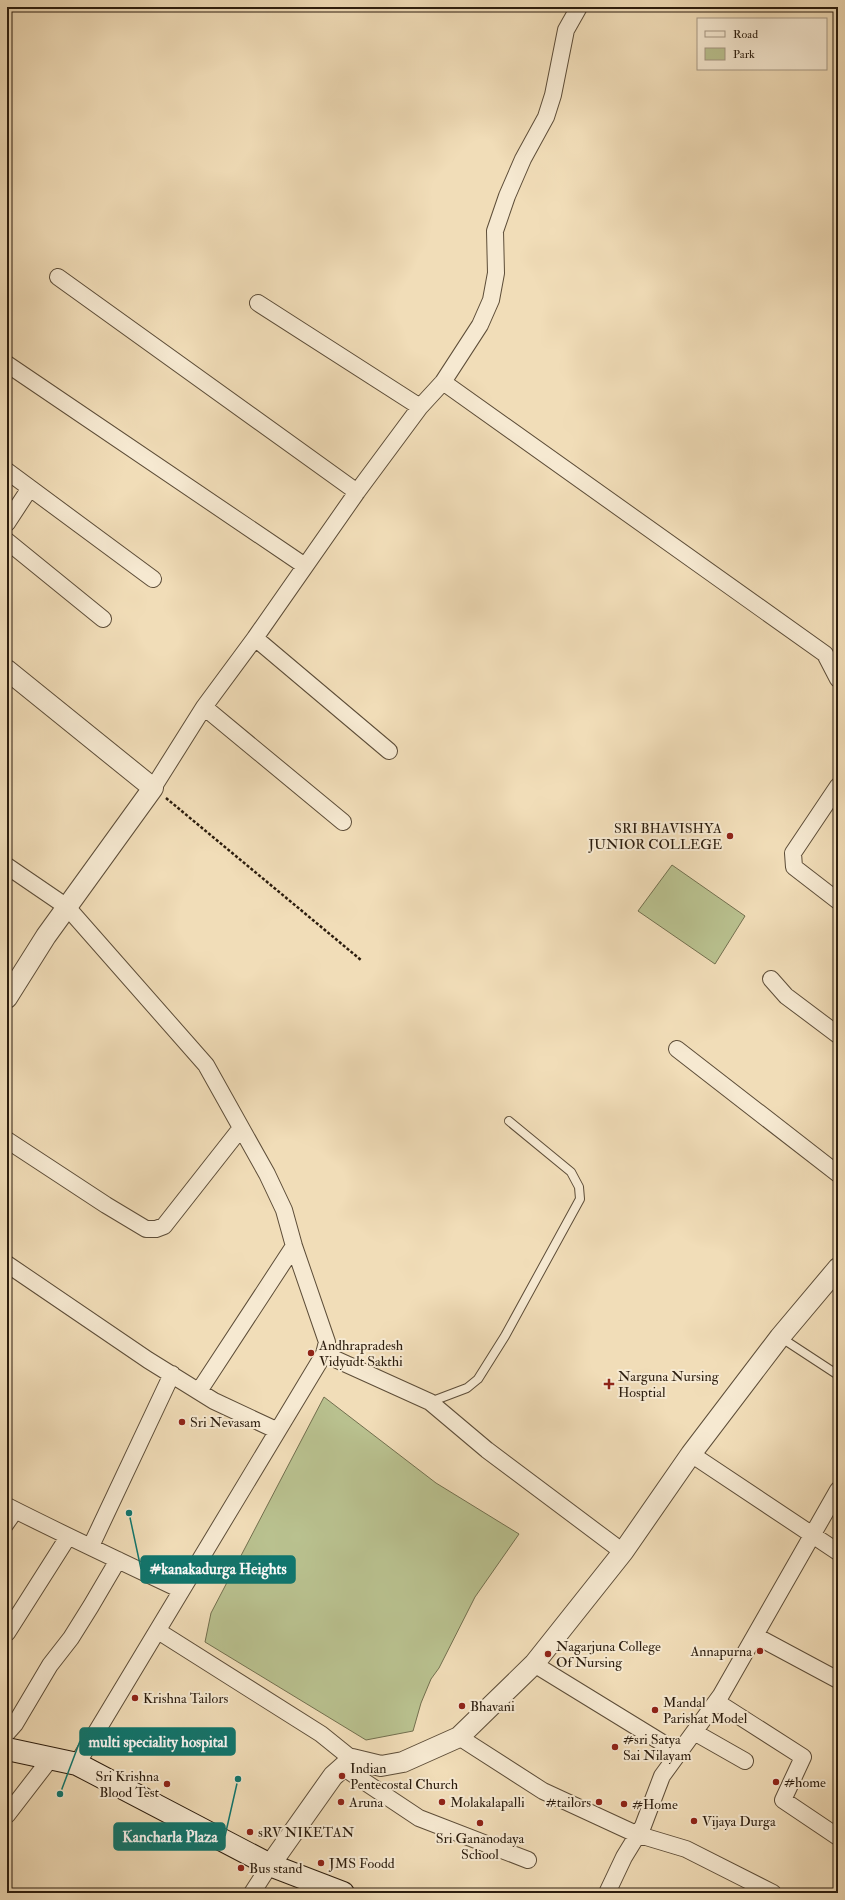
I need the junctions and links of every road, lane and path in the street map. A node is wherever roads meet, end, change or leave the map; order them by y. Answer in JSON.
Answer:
{"nodes":[{"id":1,"x":579,"y":7,"type":"edge"},
{"id":2,"x":58,"y":277,"type":"dead end"},
{"id":3,"x":258,"y":303,"type":"dead end"},
{"id":4,"x":7,"y":364,"type":"edge"},
{"id":5,"x":443,"y":382,"type":"junction"},
{"id":6,"x":420,"y":408,"type":"junction"},
{"id":7,"x":7,"y":471,"type":"edge"},
{"id":8,"x":30,"y":488,"type":"junction"},
{"id":9,"x":356,"y":492,"type":"junction"},
{"id":10,"x":7,"y":523,"type":"edge"},
{"id":11,"x":7,"y":541,"type":"edge"},
{"id":12,"x":305,"y":566,"type":"junction"},
{"id":13,"x":153,"y":579,"type":"dead end"},
{"id":14,"x":103,"y":619,"type":"dead end"},
{"id":15,"x":255,"y":638,"type":"junction"},
{"id":16,"x":7,"y":670,"type":"edge"},
{"id":17,"x":838,"y":679,"type":"edge"},
{"id":18,"x":204,"y":708,"type":"junction"},
{"id":19,"x":389,"y":751,"type":"dead end"},
{"id":20,"x":838,"y":786,"type":"edge"},
{"id":21,"x":153,"y":788,"type":"junction"},
{"id":22,"x":343,"y":822,"type":"dead end"},
{"id":23,"x":7,"y":866,"type":"edge"},
{"id":24,"x":838,"y":901,"type":"edge"},
{"id":25,"x":67,"y":907,"type":"junction"},
{"id":26,"x":362,"y":960,"type":"dead end"},
{"id":27,"x":771,"y":979,"type":"dead end"},
{"id":28,"x":7,"y":998,"type":"edge"},
{"id":29,"x":838,"y":1035,"type":"edge"},
{"id":30,"x":678,"y":1049,"type":"dead end"},
{"id":31,"x":509,"y":1121,"type":"dead end"},
{"id":32,"x":241,"y":1128,"type":"junction"},
{"id":33,"x":7,"y":1140,"type":"edge"},
{"id":34,"x":838,"y":1174,"type":"edge"},
{"id":35,"x":294,"y":1246,"type":"junction"},
{"id":36,"x":7,"y":1264,"type":"edge"},
{"id":37,"x":838,"y":1268,"type":"edge"},
{"id":38,"x":780,"y":1336,"type":"junction"},
{"id":39,"x":324,"y":1354,"type":"junction"},
{"id":40,"x":172,"y":1374,"type":"junction"},
{"id":41,"x":838,"y":1375,"type":"edge"},
{"id":42,"x":199,"y":1391,"type":"junction"},
{"id":43,"x":430,"y":1402,"type":"junction"},
{"id":44,"x":276,"y":1430,"type":"junction"},
{"id":45,"x":691,"y":1454,"type":"junction"},
{"id":46,"x":838,"y":1490,"type":"edge"},
{"id":47,"x":13,"y":1509,"type":"edge"},
{"id":48,"x":7,"y":1529,"type":"edge"},
{"id":49,"x":811,"y":1535,"type":"junction"},
{"id":50,"x":68,"y":1537,"type":"junction"},
{"id":51,"x":91,"y":1546,"type":"junction"},
{"id":52,"x":623,"y":1552,"type":"junction"},
{"id":53,"x":838,"y":1552,"type":"edge"},
{"id":54,"x":118,"y":1560,"type":"junction"},
{"id":55,"x":181,"y":1590,"type":"junction"},
{"id":56,"x":158,"y":1631,"type":"junction"},
{"id":57,"x":7,"y":1633,"type":"edge"},
{"id":58,"x":756,"y":1636,"type":"junction"},
{"id":59,"x":534,"y":1664,"type":"junction"},
{"id":60,"x":838,"y":1680,"type":"edge"},
{"id":61,"x":717,"y":1702,"type":"junction"},
{"id":62,"x":10,"y":1726,"type":"edge"},
{"id":63,"x":694,"y":1732,"type":"junction"},
{"id":64,"x":459,"y":1736,"type":"junction"},
{"id":65,"x":7,"y":1749,"type":"edge"},
{"id":66,"x":679,"y":1753,"type":"junction"},
{"id":67,"x":51,"y":1758,"type":"junction"},
{"id":68,"x":745,"y":1761,"type":"dead end"},
{"id":69,"x":76,"y":1764,"type":"junction"},
{"id":70,"x":348,"y":1764,"type":"junction"},
{"id":71,"x":7,"y":1815,"type":"edge"},
{"id":72,"x":636,"y":1834,"type":"junction"},
{"id":73,"x":838,"y":1837,"type":"edge"},
{"id":74,"x":528,"y":1860,"type":"dead end"},
{"id":75,"x":270,"y":1865,"type":"junction"},
{"id":76,"x":252,"y":1893,"type":"edge"},
{"id":77,"x":343,"y":1893,"type":"edge"},
{"id":78,"x":607,"y":1893,"type":"edge"},
{"id":79,"x":773,"y":1893,"type":"edge"}],
"edges":[{"from":1,"to":5,"type":"street"},
{"from":2,"to":9,"type":"street"},
{"from":3,"to":6,"type":"street"},
{"from":4,"to":12,"type":"street"},
{"from":5,"to":6,"type":"street"},
{"from":5,"to":17,"type":"street"},
{"from":6,"to":9,"type":"street"},
{"from":7,"to":8,"type":"street"},
{"from":8,"to":10,"type":"street"},
{"from":8,"to":13,"type":"street"},
{"from":9,"to":12,"type":"street"},
{"from":11,"to":14,"type":"street"},
{"from":12,"to":15,"type":"street"},
{"from":15,"to":18,"type":"street"},
{"from":15,"to":19,"type":"street"},
{"from":16,"to":21,"type":"street"},
{"from":18,"to":21,"type":"street"},
{"from":18,"to":22,"type":"street"},
{"from":20,"to":24,"type":"street"},
{"from":21,"to":25,"type":"street"},
{"from":21,"to":26,"type":"path"},
{"from":23,"to":25,"type":"street"},
{"from":25,"to":28,"type":"street"},
{"from":25,"to":32,"type":"street"},
{"from":27,"to":29,"type":"street"},
{"from":30,"to":34,"type":"street"},
{"from":31,"to":43,"type":"lane"},
{"from":32,"to":33,"type":"street"},
{"from":32,"to":35,"type":"street"},
{"from":35,"to":39,"type":"street"},
{"from":35,"to":42,"type":"street"},
{"from":36,"to":40,"type":"street"},
{"from":37,"to":38,"type":"street"},
{"from":38,"to":41,"type":"lane"},
{"from":38,"to":45,"type":"street"},
{"from":39,"to":43,"type":"street"},
{"from":39,"to":44,"type":"street"},
{"from":40,"to":42,"type":"street"},
{"from":40,"to":51,"type":"street"},
{"from":42,"to":44,"type":"street"},
{"from":43,"to":52,"type":"street"},
{"from":44,"to":55,"type":"street"},
{"from":45,"to":49,"type":"street"},
{"from":45,"to":52,"type":"street"},
{"from":46,"to":49,"type":"street"},
{"from":47,"to":48,"type":"lane"},
{"from":47,"to":50,"type":"street"},
{"from":49,"to":53,"type":"street"},
{"from":49,"to":58,"type":"street"},
{"from":50,"to":51,"type":"street"},
{"from":50,"to":57,"type":"street"},
{"from":51,"to":54,"type":"street"},
{"from":52,"to":59,"type":"street"},
{"from":54,"to":55,"type":"street"},
{"from":54,"to":62,"type":"street"},
{"from":55,"to":56,"type":"street"},
{"from":56,"to":69,"type":"street"},
{"from":56,"to":70,"type":"street"},
{"from":58,"to":60,"type":"street"},
{"from":58,"to":61,"type":"street"},
{"from":59,"to":64,"type":"street"},
{"from":59,"to":66,"type":"street"},
{"from":61,"to":63,"type":"street"},
{"from":61,"to":73,"type":"street"},
{"from":63,"to":66,"type":"street"},
{"from":63,"to":68,"type":"street"},
{"from":64,"to":70,"type":"street"},
{"from":64,"to":72,"type":"street"},
{"from":65,"to":67,"type":"main road"},
{"from":66,"to":72,"type":"street"},
{"from":67,"to":69,"type":"main road"},
{"from":67,"to":71,"type":"street"},
{"from":69,"to":75,"type":"main road"},
{"from":70,"to":74,"type":"street"},
{"from":70,"to":75,"type":"street"},
{"from":72,"to":78,"type":"street"},
{"from":72,"to":79,"type":"street"},
{"from":75,"to":76,"type":"street"},
{"from":75,"to":77,"type":"main road"}]}
